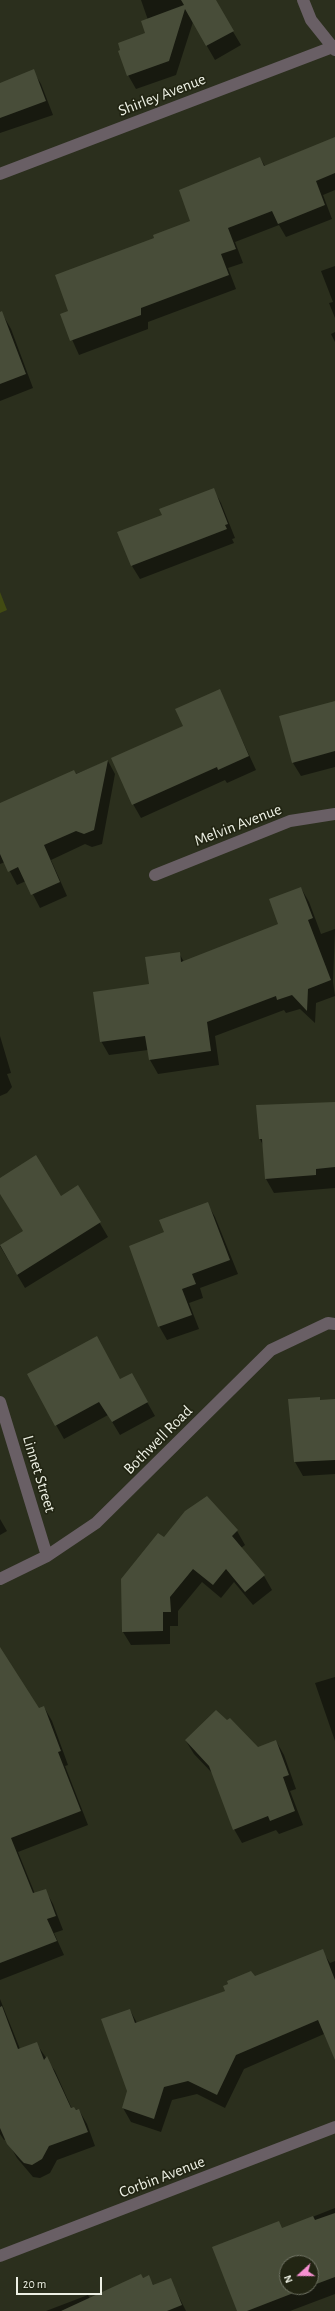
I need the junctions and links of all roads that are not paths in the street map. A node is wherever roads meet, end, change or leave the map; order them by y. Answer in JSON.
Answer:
{"nodes":[{"id":1,"x":303,"y":0,"type":"edge"},
{"id":2,"x":334,"y":48,"type":"edge"},
{"id":3,"x":0,"y":174,"type":"edge"},
{"id":4,"x":335,"y":814,"type":"edge"},
{"id":5,"x":155,"y":875,"type":"dead end"},
{"id":6,"x":335,"y":1324,"type":"edge"},
{"id":7,"x":0,"y":1402,"type":"edge"},
{"id":8,"x":48,"y":1556,"type":"junction"},
{"id":9,"x":0,"y":1579,"type":"edge"},
{"id":10,"x":335,"y":2127,"type":"edge"},
{"id":11,"x":0,"y":2256,"type":"edge"}],
"edges":[{"from":1,"to":2,"type":"street"},
{"from":2,"to":3,"type":"street","name":"Shirley Avenue"},
{"from":4,"to":5,"type":"street","name":"Melvin Avenue"},
{"from":6,"to":8,"type":"street","name":"Bothwell Road"},
{"from":7,"to":8,"type":"street","name":"Linnet Street"},
{"from":8,"to":9,"type":"street","name":"Bothwell Road"},
{"from":10,"to":11,"type":"street","name":"Corbin Avenue"}]}
